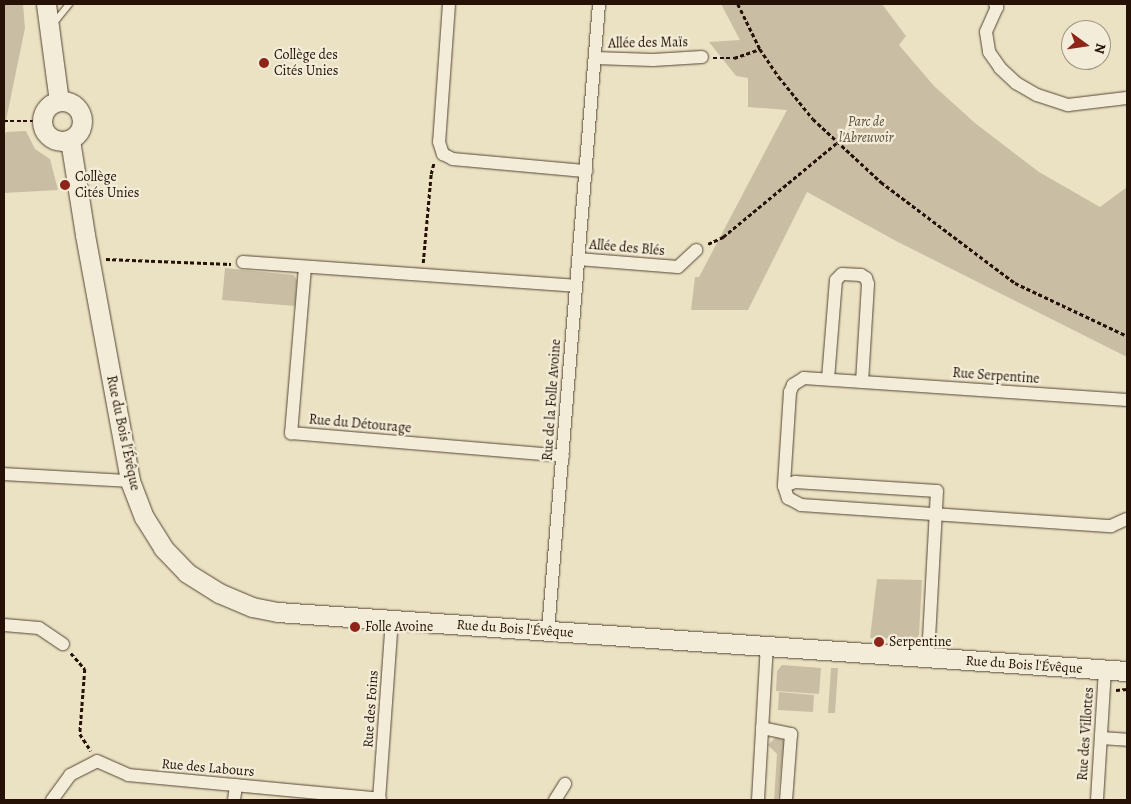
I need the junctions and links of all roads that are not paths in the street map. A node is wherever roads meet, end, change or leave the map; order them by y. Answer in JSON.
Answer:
{"nodes":[{"id":1,"x":46,"y":4,"type":"edge"},
{"id":2,"x":68,"y":4,"type":"edge"},
{"id":3,"x":449,"y":4,"type":"edge"},
{"id":4,"x":599,"y":4,"type":"edge"},
{"id":5,"x":995,"y":4,"type":"edge"},
{"id":6,"x":49,"y":29,"type":"junction"},
{"id":7,"x":702,"y":57,"type":"road end"},
{"id":8,"x":595,"y":58,"type":"junction"},
{"id":9,"x":1127,"y":98,"type":"edge"},
{"id":10,"x":59,"y":102,"type":"junction"},
{"id":11,"x":70,"y":140,"type":"junction"},
{"id":12,"x":586,"y":171,"type":"junction"},
{"id":13,"x":696,"y":250,"type":"road end"},
{"id":14,"x":578,"y":259,"type":"junction"},
{"id":15,"x":243,"y":262,"type":"road end"},
{"id":16,"x":305,"y":266,"type":"junction"},
{"id":17,"x":575,"y":286,"type":"junction"},
{"id":18,"x":828,"y":379,"type":"junction"},
{"id":19,"x":862,"y":382,"type":"junction"},
{"id":20,"x":1127,"y":400,"type":"edge"},
{"id":21,"x":563,"y":456,"type":"junction"},
{"id":22,"x":4,"y":474,"type":"edge"},
{"id":23,"x":130,"y":481,"type":"junction"},
{"id":24,"x":784,"y":486,"type":"junction"},
{"id":25,"x":936,"y":514,"type":"junction"},
{"id":26,"x":1127,"y":519,"type":"edge"},
{"id":27,"x":392,"y":620,"type":"junction"},
{"id":28,"x":4,"y":625,"type":"edge"},
{"id":29,"x":548,"y":631,"type":"junction"},
{"id":30,"x":63,"y":644,"type":"road end"},
{"id":31,"x":767,"y":645,"type":"junction"},
{"id":32,"x":928,"y":658,"type":"junction"},
{"id":33,"x":1105,"y":670,"type":"junction"},
{"id":34,"x":1127,"y":671,"type":"edge"},
{"id":35,"x":762,"y":728,"type":"junction"},
{"id":36,"x":1101,"y":738,"type":"junction"},
{"id":37,"x":1127,"y":740,"type":"edge"},
{"id":38,"x":565,"y":784,"type":"dead end"},
{"id":39,"x":236,"y":785,"type":"junction"},
{"id":40,"x":52,"y":800,"type":"edge"},
{"id":41,"x":234,"y":800,"type":"edge"},
{"id":42,"x":380,"y":800,"type":"edge"},
{"id":43,"x":555,"y":800,"type":"edge"},
{"id":44,"x":758,"y":800,"type":"edge"},
{"id":45,"x":786,"y":800,"type":"edge"},
{"id":46,"x":1097,"y":800,"type":"edge"}],
"edges":[{"from":1,"to":6,"type":"street"},
{"from":2,"to":6,"type":"lane"},
{"from":3,"to":12,"type":"street"},
{"from":4,"to":8,"type":"street","name":"Rue de la Folle Avoine"},
{"from":5,"to":9,"type":"street"},
{"from":6,"to":10,"type":"street"},
{"from":7,"to":8,"type":"street","name":"Allée des Maïs"},
{"from":8,"to":12,"type":"street","name":"Rue de la Folle Avoine"},
{"from":10,"to":11,"type":"street"},
{"from":10,"to":11,"type":"street"},
{"from":11,"to":23,"type":"street","name":"Rue du Bois l'Évêque"},
{"from":12,"to":14,"type":"street","name":"Rue de la Folle Avoine"},
{"from":13,"to":14,"type":"street","name":"Allée des Blés"},
{"from":14,"to":17,"type":"street","name":"Rue de la Folle Avoine"},
{"from":15,"to":16,"type":"street"},
{"from":16,"to":17,"type":"street"},
{"from":16,"to":21,"type":"street","name":"Rue du Détourage"},
{"from":17,"to":21,"type":"street","name":"Rue de la Folle Avoine"},
{"from":18,"to":19,"type":"street","name":"Rue Serpentine"},
{"from":18,"to":19,"type":"street"},
{"from":18,"to":24,"type":"street","name":"Rue Serpentine"},
{"from":19,"to":20,"type":"street","name":"Rue Serpentine"},
{"from":21,"to":29,"type":"street","name":"Rue de la Folle Avoine"},
{"from":22,"to":23,"type":"street"},
{"from":23,"to":27,"type":"street","name":"Rue du Bois l'Évêque"},
{"from":24,"to":25,"type":"street"},
{"from":24,"to":25,"type":"street"},
{"from":25,"to":26,"type":"street"},
{"from":25,"to":32,"type":"street"},
{"from":27,"to":29,"type":"street","name":"Rue du Bois l'Évêque"},
{"from":27,"to":42,"type":"street","name":"Rue des Foins"},
{"from":28,"to":30,"type":"street"},
{"from":29,"to":31,"type":"street","name":"Rue du Bois l'Évêque"},
{"from":31,"to":32,"type":"street","name":"Rue du Bois l'Évêque"},
{"from":31,"to":35,"type":"street"},
{"from":32,"to":33,"type":"street","name":"Rue du Bois l'Évêque"},
{"from":33,"to":34,"type":"street","name":"Rue du Bois l'Évêque"},
{"from":33,"to":36,"type":"street","name":"Rue des Villottes"},
{"from":35,"to":44,"type":"street"},
{"from":35,"to":45,"type":"street"},
{"from":36,"to":37,"type":"street"},
{"from":36,"to":46,"type":"street","name":"Rue des Villottes"},
{"from":38,"to":43,"type":"street"},
{"from":39,"to":40,"type":"street","name":"Rue des Labours"},
{"from":39,"to":41,"type":"street"},
{"from":39,"to":42,"type":"street","name":"Rue des Labours"}]}
